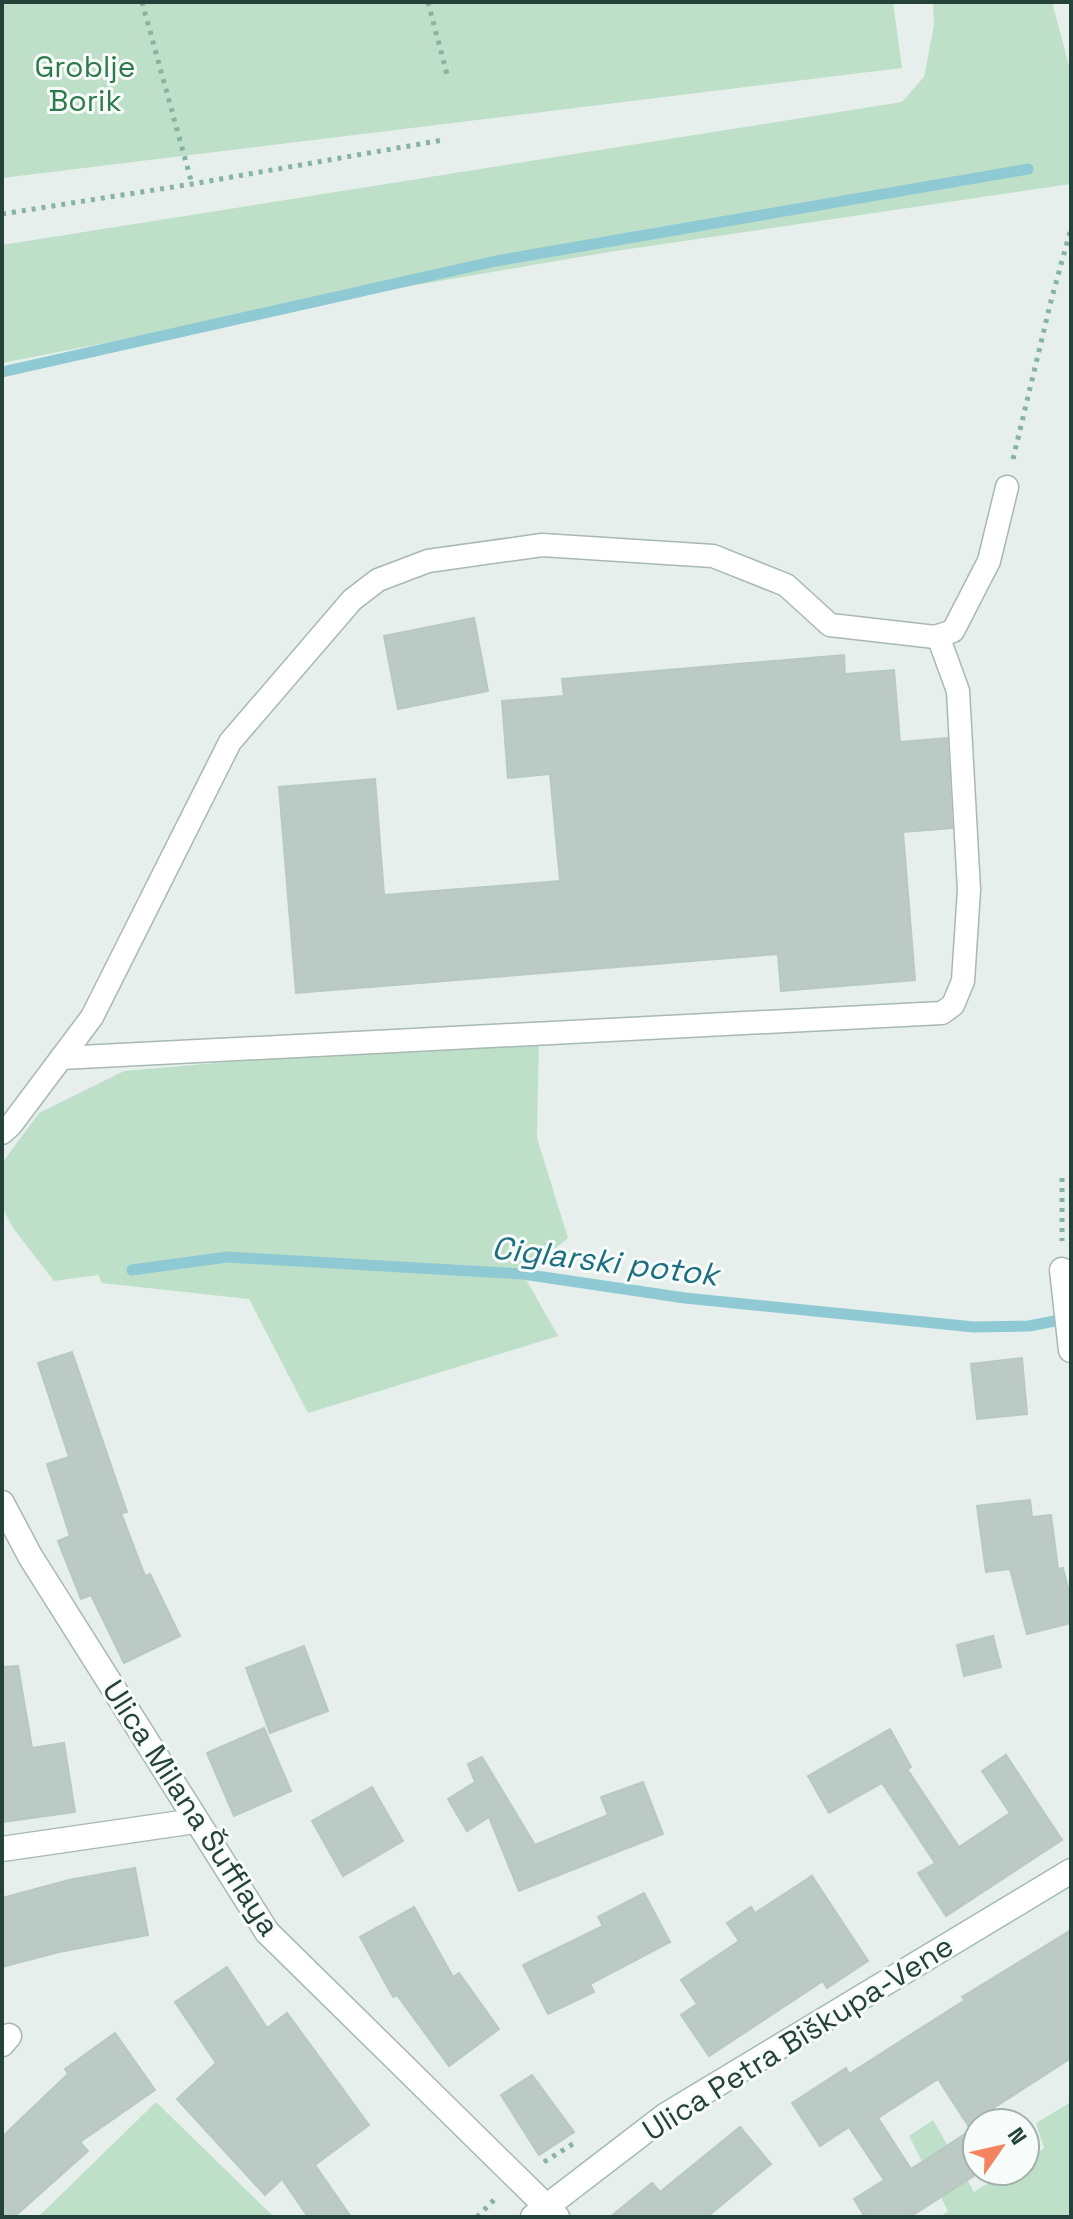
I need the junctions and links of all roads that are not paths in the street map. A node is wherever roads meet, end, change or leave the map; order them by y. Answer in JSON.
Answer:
{"nodes":[{"id":1,"x":1007,"y":487,"type":"road end"},
{"id":2,"x":938,"y":636,"type":"junction"},
{"id":3,"x":61,"y":1058,"type":"junction"},
{"id":4,"x":2,"y":1133,"type":"edge"},
{"id":5,"x":1062,"y":1270,"type":"road end"},
{"id":6,"x":1071,"y":1350,"type":"edge"},
{"id":7,"x":2,"y":1503,"type":"edge"},
{"id":8,"x":195,"y":1821,"type":"junction"},
{"id":9,"x":2,"y":1849,"type":"edge"},
{"id":10,"x":1071,"y":1871,"type":"edge"},
{"id":11,"x":545,"y":2213,"type":"edge"}],
"edges":[{"from":1,"to":2,"type":"lane"},
{"from":2,"to":3,"type":"lane"},
{"from":2,"to":3,"type":"lane"},
{"from":3,"to":4,"type":"lane"},
{"from":5,"to":6,"type":"street"},
{"from":7,"to":8,"type":"street","name":"Ulica Milana Šufflaya"},
{"from":8,"to":9,"type":"street"},
{"from":8,"to":11,"type":"street","name":"Ulica Milana Šufflaya"},
{"from":10,"to":11,"type":"street","name":"Ulica Petra Biškupa-Vene"}]}
